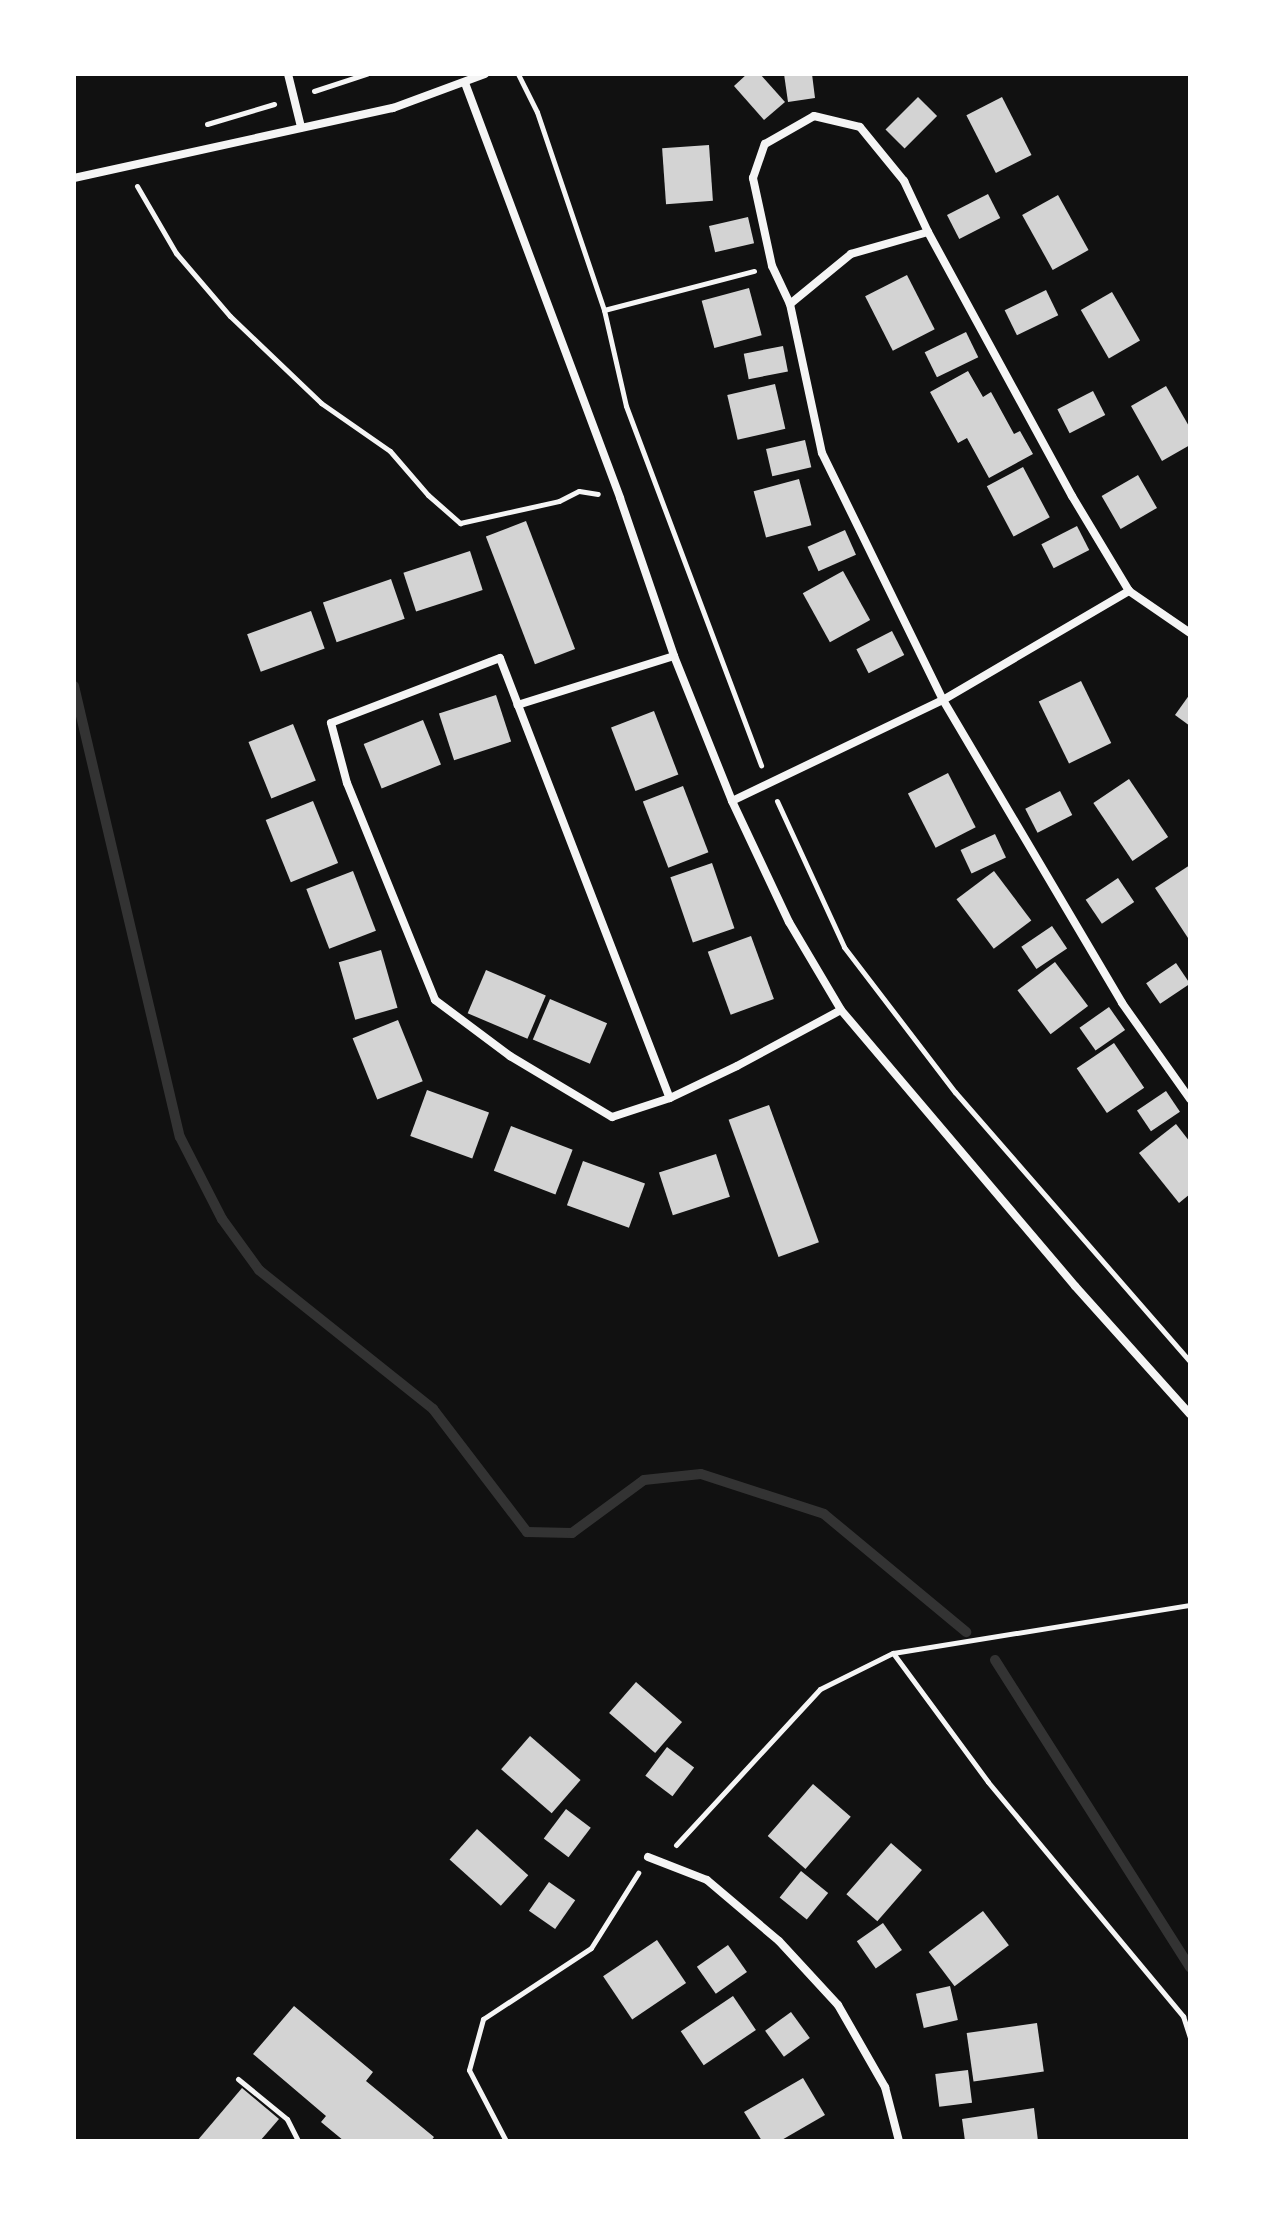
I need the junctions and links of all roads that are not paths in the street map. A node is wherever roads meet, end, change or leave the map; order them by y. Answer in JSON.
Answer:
{"nodes":[{"id":1,"x":288,"y":74,"type":"edge"},
{"id":2,"x":485,"y":74,"type":"edge"},
{"id":3,"x":465,"y":83,"type":"junction"},
{"id":4,"x":301,"y":127,"type":"junction"},
{"id":5,"x":74,"y":178,"type":"edge"},
{"id":6,"x":928,"y":232,"type":"junction"},
{"id":7,"x":790,"y":304,"type":"junction"},
{"id":8,"x":1129,"y":591,"type":"junction"},
{"id":9,"x":1190,"y":633,"type":"edge"},
{"id":10,"x":674,"y":656,"type":"junction"},
{"id":11,"x":943,"y":700,"type":"junction"},
{"id":12,"x":518,"y":705,"type":"junction"},
{"id":13,"x":732,"y":801,"type":"junction"},
{"id":14,"x":841,"y":1010,"type":"junction"},
{"id":15,"x":670,"y":1098,"type":"junction"},
{"id":16,"x":1190,"y":1099,"type":"edge"},
{"id":17,"x":1190,"y":1414,"type":"edge"},
{"id":18,"x":648,"y":1857,"type":"road end"},
{"id":19,"x":899,"y":2141,"type":"edge"}],
"edges":[{"from":1,"to":4,"type":"street"},
{"from":2,"to":3,"type":"street"},
{"from":3,"to":4,"type":"street"},
{"from":3,"to":10,"type":"street"},
{"from":4,"to":5,"type":"street"},
{"from":6,"to":7,"type":"street"},
{"from":6,"to":7,"type":"street"},
{"from":6,"to":8,"type":"street"},
{"from":7,"to":11,"type":"street"},
{"from":8,"to":9,"type":"street"},
{"from":8,"to":11,"type":"street"},
{"from":10,"to":12,"type":"street"},
{"from":10,"to":13,"type":"street"},
{"from":11,"to":13,"type":"street"},
{"from":11,"to":16,"type":"street"},
{"from":12,"to":15,"type":"street"},
{"from":12,"to":15,"type":"street"},
{"from":13,"to":14,"type":"street"},
{"from":14,"to":15,"type":"street"},
{"from":14,"to":17,"type":"street"},
{"from":18,"to":19,"type":"street"}]}
